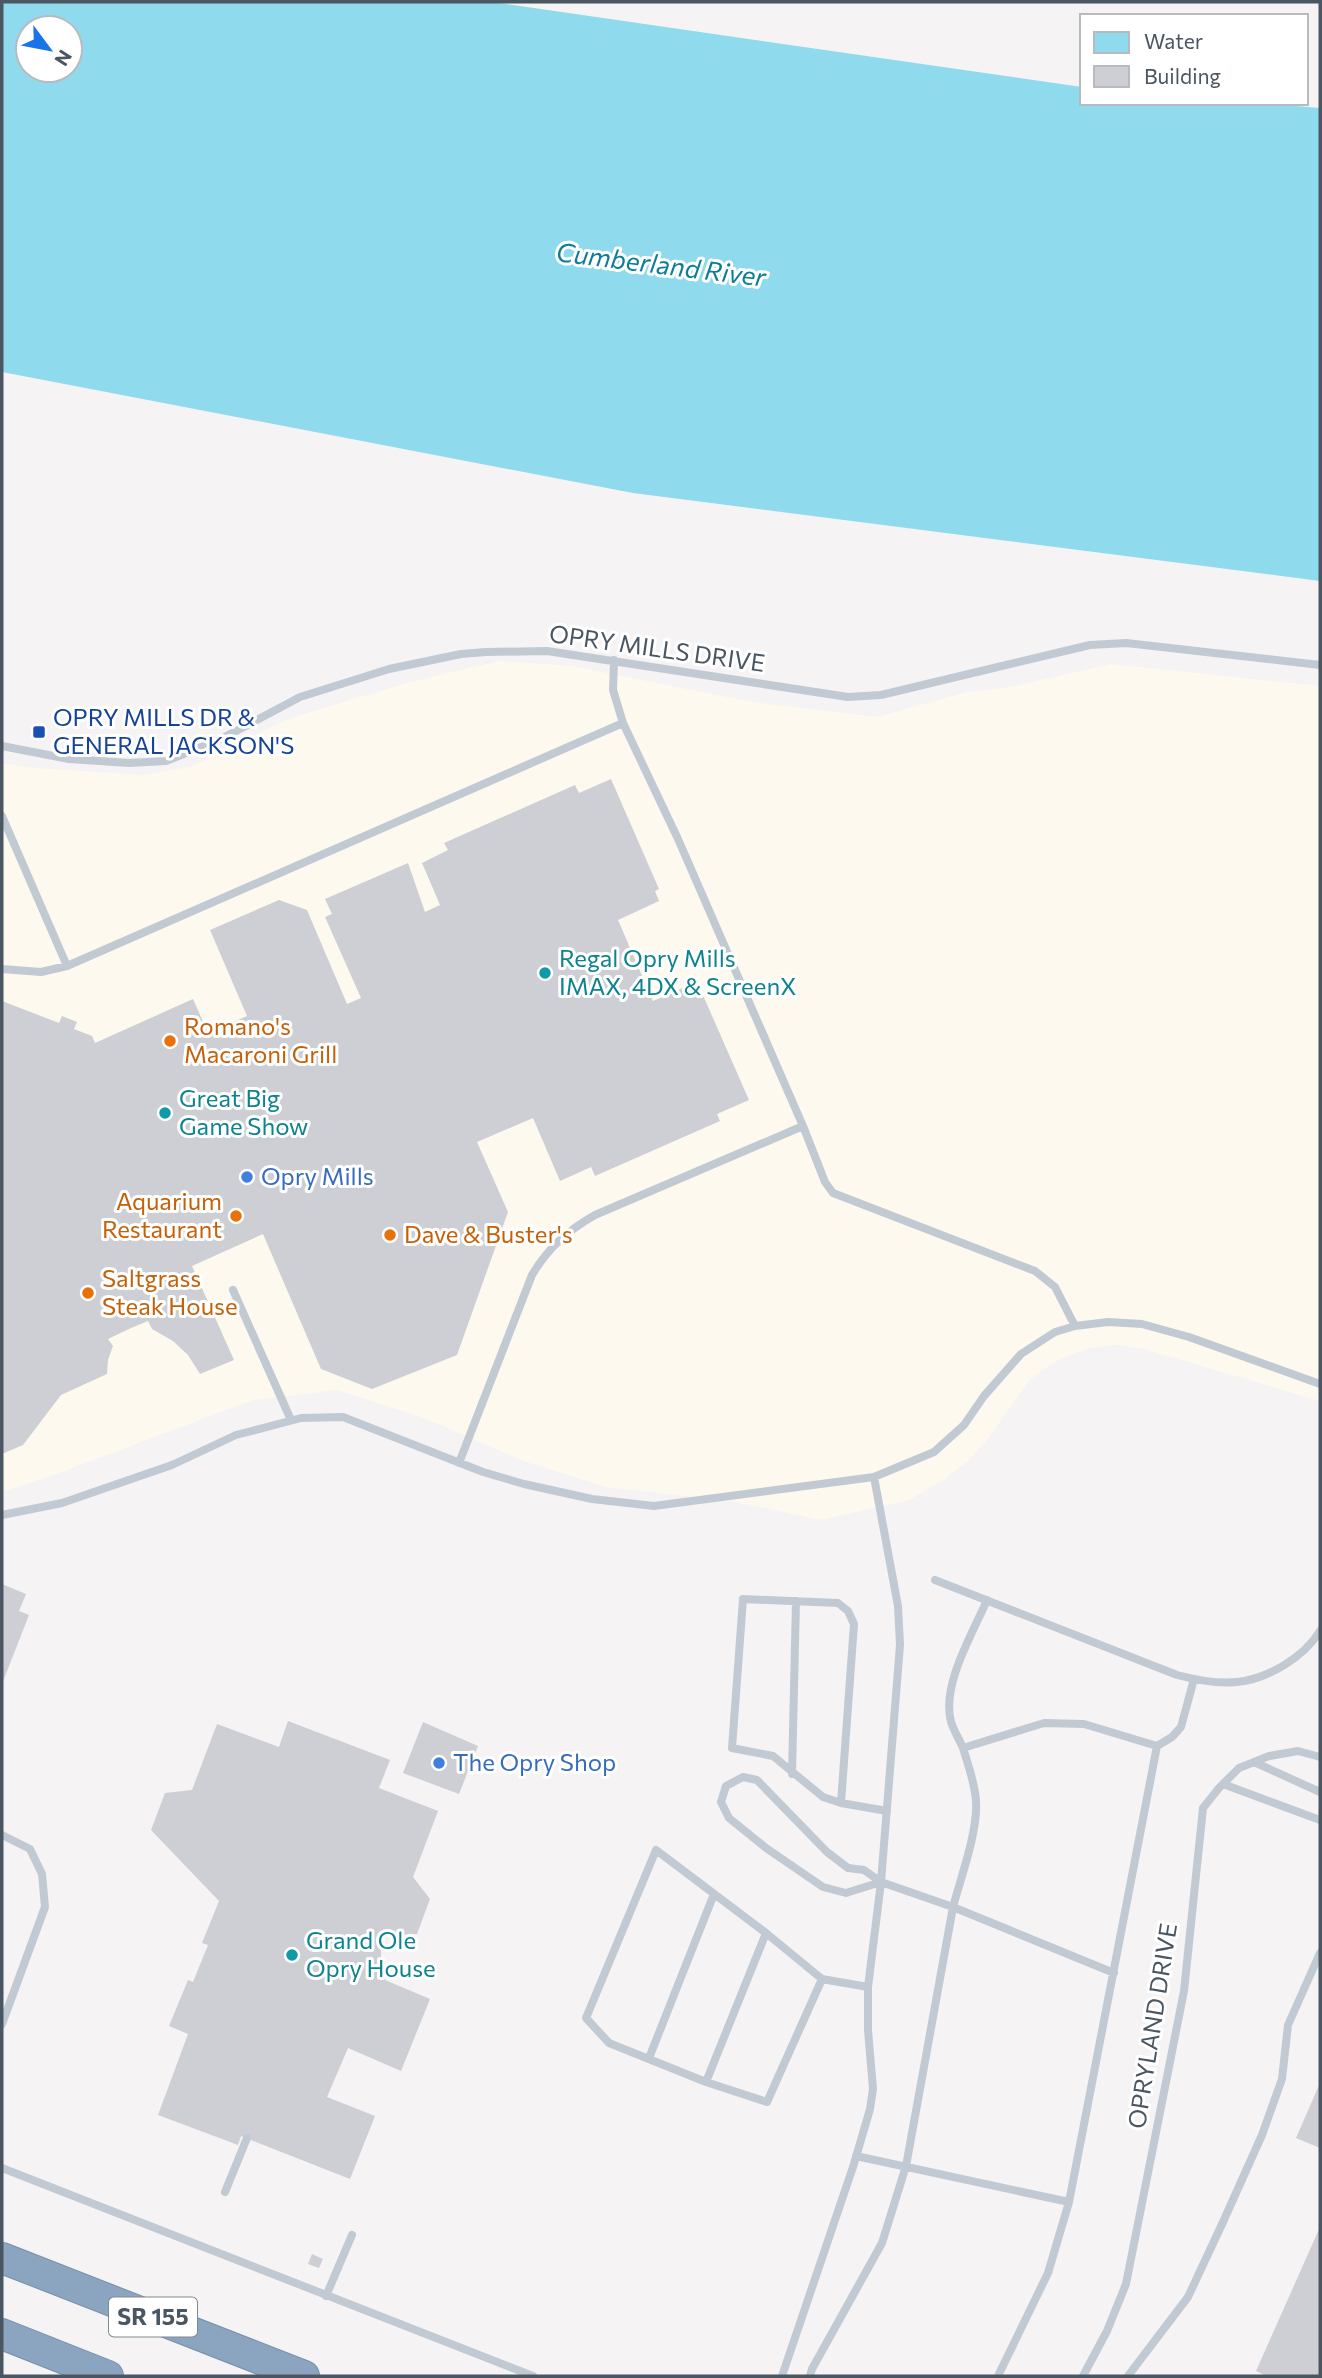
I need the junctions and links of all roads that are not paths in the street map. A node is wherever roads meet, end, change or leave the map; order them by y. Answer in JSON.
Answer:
{"nodes":[{"id":1,"x":614,"y":660,"type":"junction"},
{"id":2,"x":1320,"y":665,"type":"edge"},
{"id":3,"x":623,"y":723,"type":"junction"},
{"id":4,"x":2,"y":746,"type":"edge"},
{"id":5,"x":2,"y":816,"type":"edge"},
{"id":6,"x":67,"y":966,"type":"junction"},
{"id":7,"x":2,"y":969,"type":"edge"},
{"id":8,"x":803,"y":1126,"type":"junction"},
{"id":9,"x":233,"y":1290,"type":"dead end"},
{"id":10,"x":1074,"y":1326,"type":"junction"},
{"id":11,"x":1320,"y":1384,"type":"edge"},
{"id":12,"x":291,"y":1420,"type":"junction"},
{"id":13,"x":459,"y":1463,"type":"junction"},
{"id":14,"x":874,"y":1477,"type":"junction"},
{"id":15,"x":2,"y":1515,"type":"edge"},
{"id":16,"x":935,"y":1580,"type":"dead end"},
{"id":17,"x":987,"y":1600,"type":"junction"},
{"id":18,"x":796,"y":1601,"type":"junction"},
{"id":19,"x":1320,"y":1631,"type":"edge"},
{"id":20,"x":1194,"y":1679,"type":"junction"},
{"id":21,"x":1157,"y":1746,"type":"junction"},
{"id":22,"x":962,"y":1748,"type":"junction"},
{"id":23,"x":1320,"y":1757,"type":"edge"},
{"id":24,"x":1254,"y":1762,"type":"junction"},
{"id":25,"x":792,"y":1774,"type":"junction"},
{"id":26,"x":1223,"y":1784,"type":"junction"},
{"id":27,"x":1320,"y":1792,"type":"edge"},
{"id":28,"x":841,"y":1803,"type":"junction"},
{"id":29,"x":887,"y":1811,"type":"junction"},
{"id":30,"x":1320,"y":1820,"type":"edge"},
{"id":31,"x":2,"y":1835,"type":"edge"},
{"id":32,"x":881,"y":1882,"type":"junction"},
{"id":33,"x":714,"y":1894,"type":"junction"},
{"id":34,"x":953,"y":1908,"type":"junction"},
{"id":35,"x":766,"y":1933,"type":"junction"},
{"id":36,"x":1320,"y":1953,"type":"edge"},
{"id":37,"x":1114,"y":1973,"type":"junction"},
{"id":38,"x":822,"y":1979,"type":"junction"},
{"id":39,"x":869,"y":1987,"type":"junction"},
{"id":40,"x":2,"y":2024,"type":"edge"},
{"id":41,"x":649,"y":2058,"type":"junction"},
{"id":42,"x":706,"y":2082,"type":"junction"},
{"id":43,"x":247,"y":2138,"type":"dead end"},
{"id":44,"x":856,"y":2155,"type":"junction"},
{"id":45,"x":906,"y":2166,"type":"junction"},
{"id":46,"x":2,"y":2168,"type":"edge"},
{"id":47,"x":225,"y":2192,"type":"dead end"},
{"id":48,"x":1069,"y":2202,"type":"junction"},
{"id":49,"x":352,"y":2235,"type":"dead end"},
{"id":50,"x":2,"y":2258,"type":"edge"},
{"id":51,"x":326,"y":2296,"type":"junction"},
{"id":52,"x":2,"y":2334,"type":"edge"},
{"id":53,"x":108,"y":2376,"type":"edge"},
{"id":54,"x":304,"y":2376,"type":"edge"},
{"id":55,"x":533,"y":2376,"type":"edge"},
{"id":56,"x":782,"y":2376,"type":"edge"},
{"id":57,"x":810,"y":2376,"type":"edge"},
{"id":58,"x":998,"y":2376,"type":"edge"},
{"id":59,"x":1083,"y":2376,"type":"edge"},
{"id":60,"x":1128,"y":2376,"type":"edge"}],
"edges":[{"from":1,"to":2,"type":"lane","name":"OPRY MILLS DRIVE"},
{"from":1,"to":3,"type":"lane"},
{"from":1,"to":4,"type":"lane","name":"OPRY MILLS DRIVE"},
{"from":3,"to":6,"type":"lane"},
{"from":3,"to":8,"type":"lane"},
{"from":5,"to":6,"type":"lane"},
{"from":6,"to":7,"type":"lane"},
{"from":8,"to":10,"type":"lane"},
{"from":8,"to":13,"type":"lane"},
{"from":9,"to":12,"type":"lane"},
{"from":10,"to":11,"type":"lane"},
{"from":10,"to":14,"type":"lane"},
{"from":12,"to":13,"type":"lane"},
{"from":12,"to":15,"type":"lane"},
{"from":13,"to":14,"type":"lane"},
{"from":14,"to":29,"type":"lane"},
{"from":16,"to":17,"type":"lane"},
{"from":17,"to":20,"type":"lane"},
{"from":17,"to":22,"type":"lane"},
{"from":18,"to":25,"type":"lane"},
{"from":18,"to":25,"type":"lane"},
{"from":18,"to":28,"type":"lane"},
{"from":19,"to":20,"type":"lane"},
{"from":20,"to":21,"type":"lane"},
{"from":21,"to":22,"type":"lane"},
{"from":21,"to":37,"type":"lane"},
{"from":22,"to":34,"type":"lane"},
{"from":23,"to":24,"type":"lane","name":"OPRYLAND DRIVE"},
{"from":24,"to":26,"type":"lane","name":"OPRYLAND DRIVE"},
{"from":24,"to":27,"type":"lane"},
{"from":25,"to":28,"type":"lane"},
{"from":26,"to":30,"type":"lane"},
{"from":26,"to":59,"type":"lane","name":"OPRYLAND DRIVE"},
{"from":28,"to":29,"type":"lane"},
{"from":29,"to":32,"type":"lane"},
{"from":31,"to":40,"type":"lane"},
{"from":32,"to":32,"type":"lane"},
{"from":32,"to":34,"type":"lane"},
{"from":32,"to":39,"type":"lane"},
{"from":33,"to":35,"type":"lane"},
{"from":33,"to":41,"type":"lane"},
{"from":33,"to":41,"type":"lane"},
{"from":34,"to":37,"type":"lane"},
{"from":34,"to":45,"type":"lane"},
{"from":35,"to":38,"type":"lane"},
{"from":35,"to":42,"type":"lane"},
{"from":36,"to":60,"type":"lane"},
{"from":37,"to":48,"type":"lane"},
{"from":38,"to":39,"type":"lane"},
{"from":38,"to":42,"type":"lane"},
{"from":39,"to":44,"type":"lane"},
{"from":41,"to":42,"type":"lane"},
{"from":43,"to":47,"type":"lane"},
{"from":44,"to":45,"type":"lane"},
{"from":44,"to":56,"type":"lane"},
{"from":45,"to":48,"type":"lane"},
{"from":45,"to":57,"type":"lane"},
{"from":46,"to":51,"type":"lane"},
{"from":48,"to":58,"type":"lane"},
{"from":49,"to":51,"type":"lane"},
{"from":50,"to":54,"type":"highway","number":"SR 155"},
{"from":51,"to":55,"type":"lane"},
{"from":52,"to":53,"type":"highway"}]}
